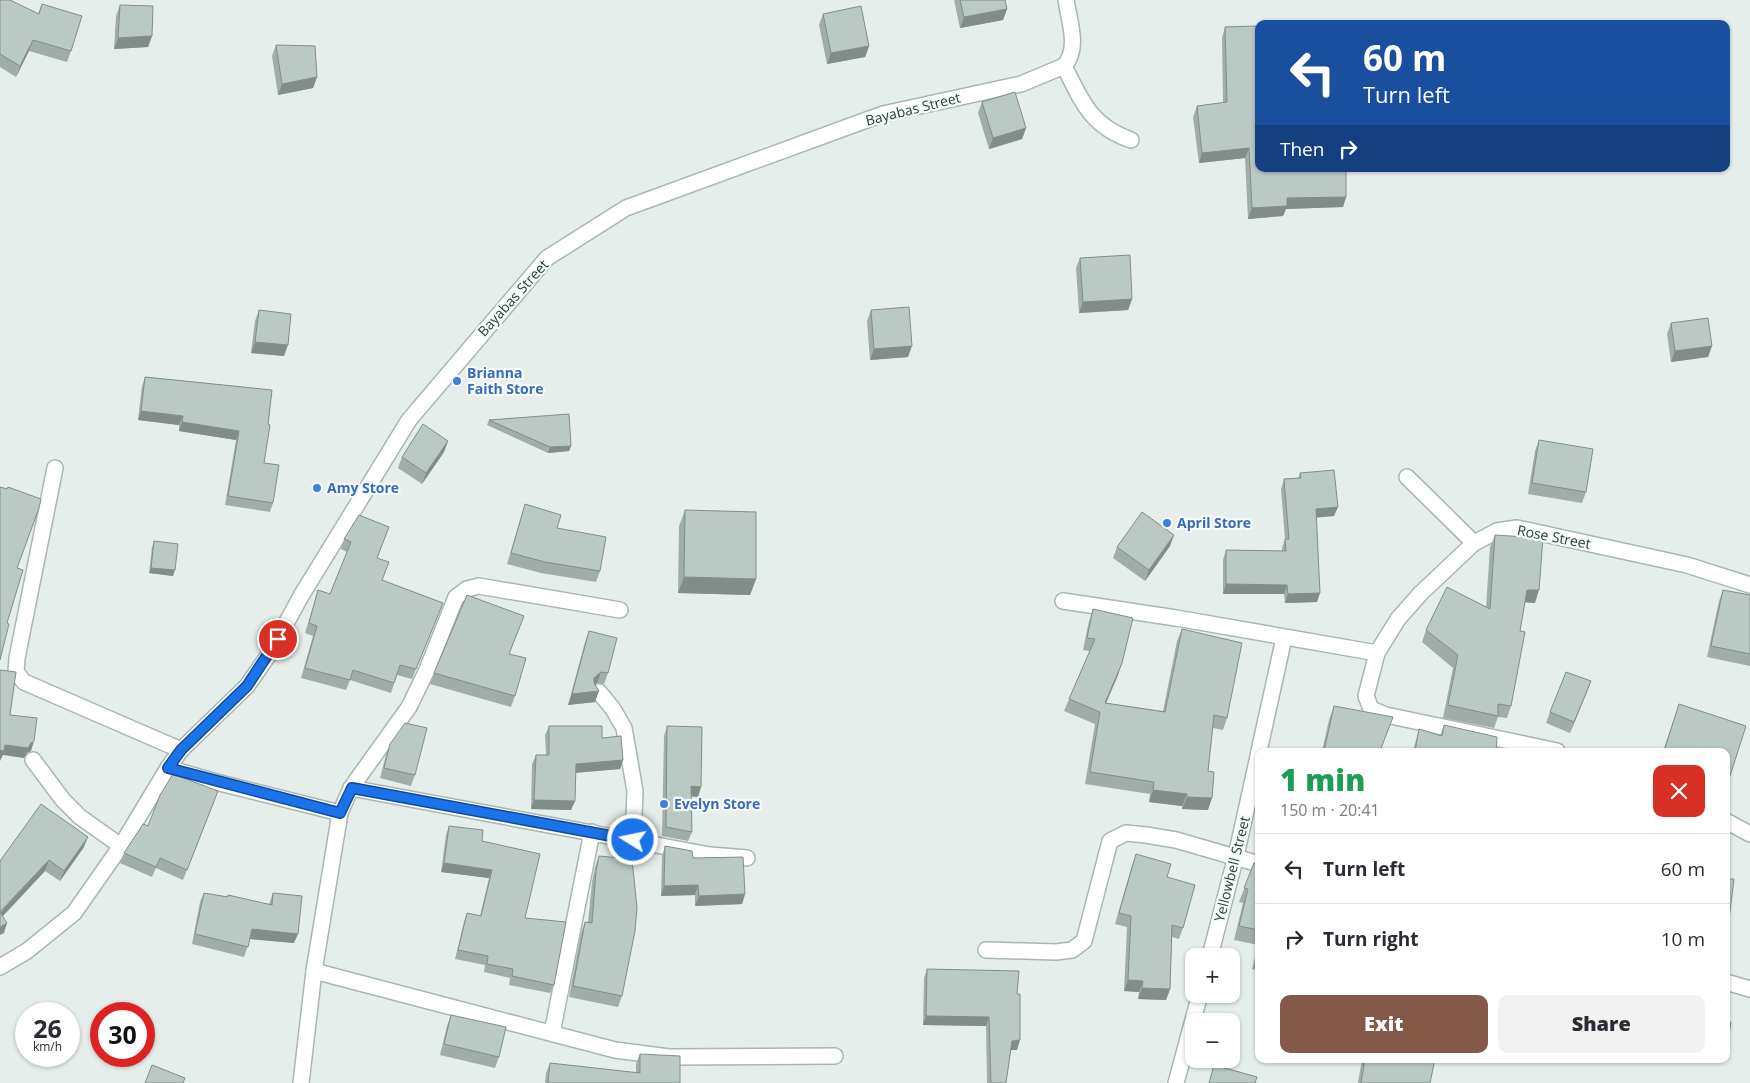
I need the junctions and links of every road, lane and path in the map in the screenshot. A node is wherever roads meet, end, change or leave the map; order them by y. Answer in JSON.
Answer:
{"nodes":[{"id":1,"x":1066,"y":0,"type":"edge"},
{"id":2,"x":1064,"y":66,"type":"junction"},
{"id":3,"x":1132,"y":140,"type":"dead end"},
{"id":4,"x":55,"y":468,"type":"dead end"},
{"id":5,"x":1407,"y":477,"type":"dead end"},
{"id":6,"x":1474,"y":543,"type":"junction"},
{"id":7,"x":1750,"y":585,"type":"edge"},
{"id":8,"x":1063,"y":601,"type":"dead end"},
{"id":9,"x":620,"y":610,"type":"dead end"},
{"id":10,"x":1284,"y":638,"type":"junction"},
{"id":11,"x":1377,"y":653,"type":"junction"},
{"id":12,"x":599,"y":692,"type":"edge"},
{"id":13,"x":1260,"y":748,"type":"edge"},
{"id":14,"x":1543,"y":748,"type":"edge"},
{"id":15,"x":181,"y":750,"type":"junction"},
{"id":16,"x":33,"y":760,"type":"dead end"},
{"id":17,"x":168,"y":768,"type":"junction"},
{"id":18,"x":1255,"y":770,"type":"edge"},
{"id":19,"x":352,"y":788,"type":"junction"},
{"id":20,"x":340,"y":813,"type":"junction"},
{"id":21,"x":1730,"y":823,"type":"edge"},
{"id":22,"x":592,"y":832,"type":"junction"},
{"id":23,"x":1750,"y":834,"type":"edge"},
{"id":24,"x":633,"y":840,"type":"junction"},
{"id":25,"x":121,"y":846,"type":"junction"},
{"id":26,"x":1236,"y":856,"type":"junction"},
{"id":27,"x":747,"y":858,"type":"dead end"},
{"id":28,"x":1255,"y":863,"type":"edge"},
{"id":29,"x":1212,"y":948,"type":"edge"},
{"id":30,"x":986,"y":950,"type":"dead end"},
{"id":31,"x":0,"y":967,"type":"edge"},
{"id":32,"x":314,"y":971,"type":"junction"},
{"id":33,"x":1730,"y":983,"type":"edge"},
{"id":34,"x":1750,"y":989,"type":"edge"},
{"id":35,"x":1198,"y":1003,"type":"edge"},
{"id":36,"x":552,"y":1033,"type":"junction"},
{"id":37,"x":834,"y":1056,"type":"dead end"},
{"id":38,"x":301,"y":1083,"type":"edge"},
{"id":39,"x":1176,"y":1083,"type":"edge"}],
"edges":[{"from":1,"to":2,"type":"street"},
{"from":2,"to":3,"type":"street"},
{"from":2,"to":15,"type":"street","name":"Bayabas Street"},
{"from":4,"to":15,"type":"street"},
{"from":5,"to":6,"type":"street"},
{"from":6,"to":7,"type":"street","name":"Rose Street"},
{"from":6,"to":11,"type":"street","name":"Rose Street"},
{"from":8,"to":10,"type":"street"},
{"from":9,"to":19,"type":"street"},
{"from":10,"to":11,"type":"street"},
{"from":10,"to":13,"type":"street","name":"Yellowbell Street"},
{"from":11,"to":14,"type":"street","name":"Rose Street"},
{"from":12,"to":24,"type":"street"},
{"from":15,"to":17,"type":"street","name":"Bayabas Street"},
{"from":16,"to":25,"type":"street"},
{"from":17,"to":20,"type":"street"},
{"from":17,"to":25,"type":"street","name":"Bayabas Street"},
{"from":18,"to":26,"type":"street","name":"Yellowbell Street"},
{"from":19,"to":20,"type":"street"},
{"from":19,"to":22,"type":"street"},
{"from":20,"to":32,"type":"street"},
{"from":21,"to":23,"type":"street"},
{"from":22,"to":24,"type":"street"},
{"from":22,"to":36,"type":"street"},
{"from":24,"to":27,"type":"street"},
{"from":25,"to":31,"type":"street","name":"Bayabas Street"},
{"from":26,"to":28,"type":"street"},
{"from":26,"to":29,"type":"street","name":"Yellowbell Street"},
{"from":26,"to":30,"type":"street"},
{"from":32,"to":36,"type":"street"},
{"from":32,"to":38,"type":"street"},
{"from":33,"to":34,"type":"street"},
{"from":35,"to":39,"type":"street"},
{"from":36,"to":37,"type":"street"}]}
